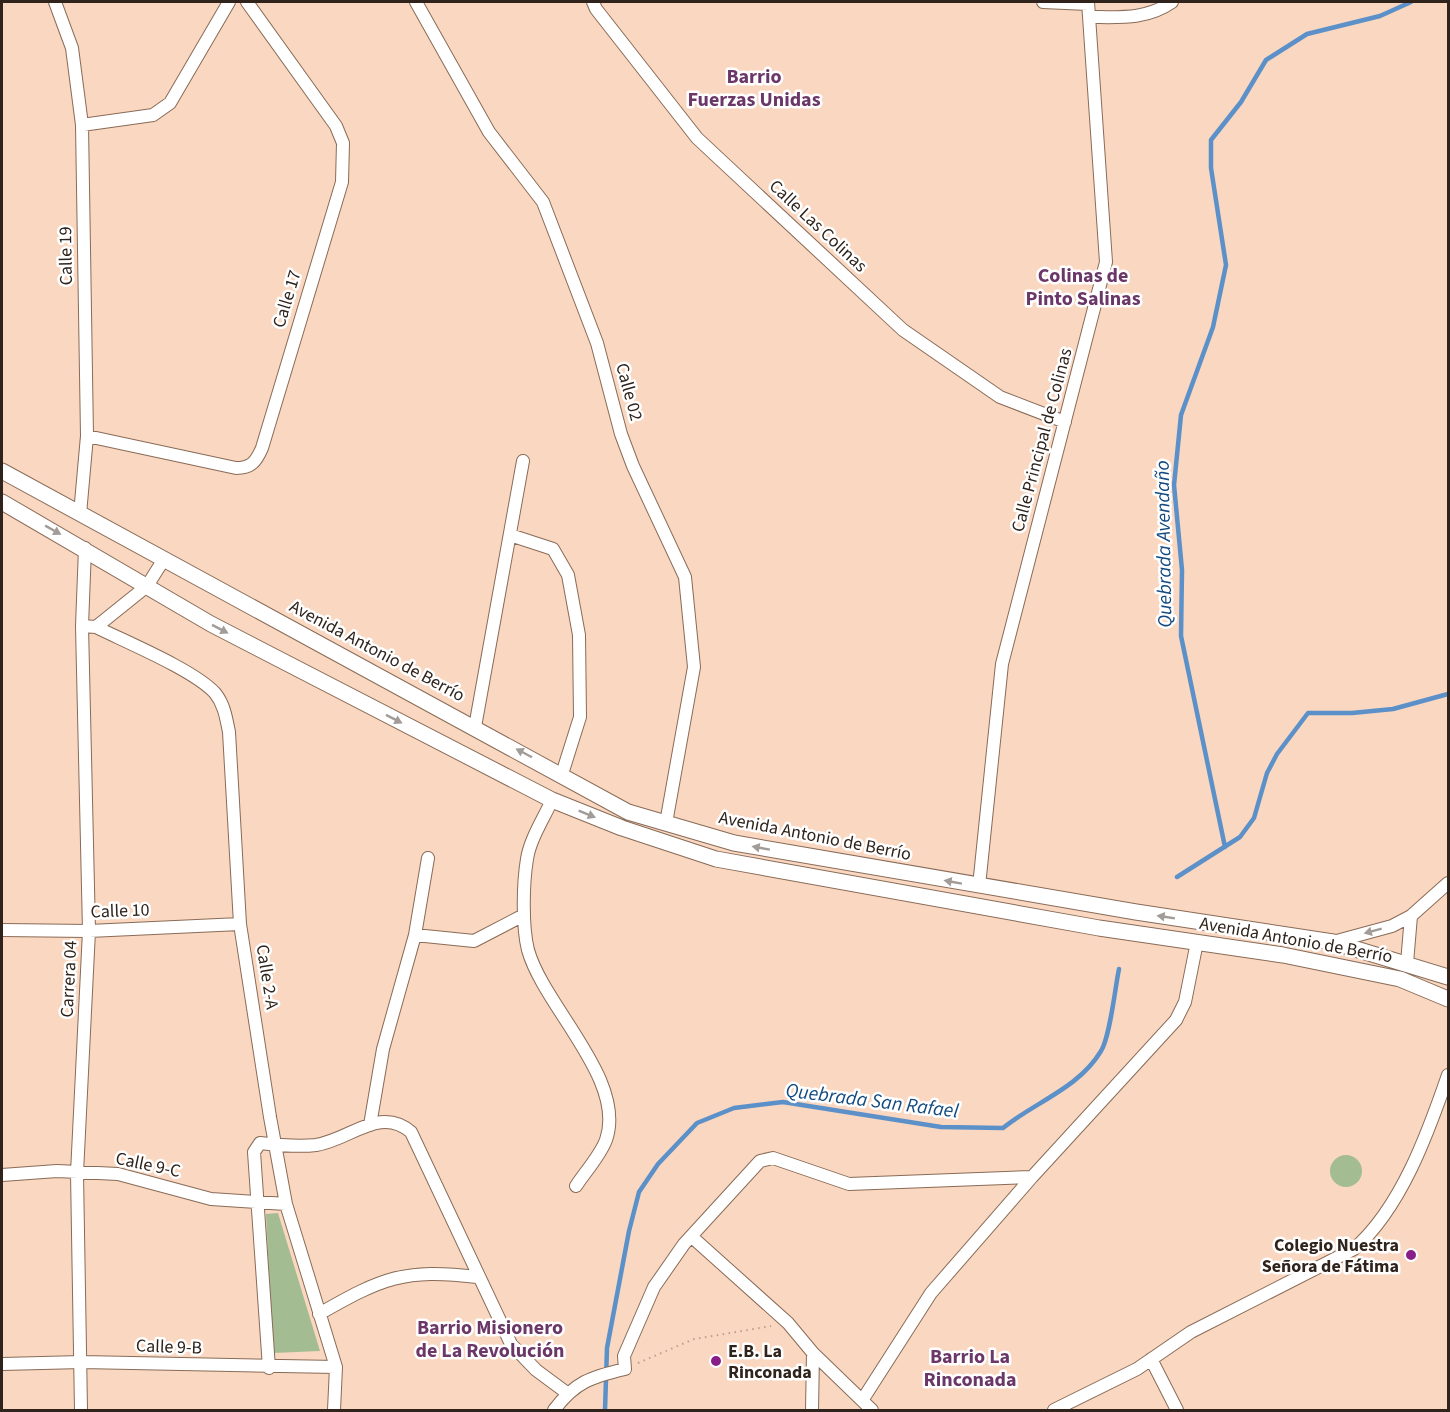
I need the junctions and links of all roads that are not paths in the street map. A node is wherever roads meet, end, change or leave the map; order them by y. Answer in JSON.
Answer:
{"nodes":[{"id":1,"x":55,"y":2,"type":"edge"},
{"id":2,"x":229,"y":2,"type":"edge"},
{"id":3,"x":246,"y":2,"type":"edge"},
{"id":4,"x":416,"y":2,"type":"edge"},
{"id":5,"x":593,"y":2,"type":"edge"},
{"id":6,"x":1043,"y":2,"type":"edge"},
{"id":7,"x":1172,"y":2,"type":"edge"},
{"id":8,"x":1088,"y":7,"type":"edge"},
{"id":9,"x":82,"y":125,"type":"junction"},
{"id":10,"x":1065,"y":422,"type":"junction"},
{"id":11,"x":87,"y":436,"type":"junction"},
{"id":12,"x":523,"y":461,"type":"dead end"},
{"id":13,"x":2,"y":471,"type":"edge"},
{"id":14,"x":2,"y":502,"type":"edge"},
{"id":15,"x":80,"y":514,"type":"junction"},
{"id":16,"x":510,"y":535,"type":"junction"},
{"id":17,"x":85,"y":548,"type":"junction"},
{"id":18,"x":164,"y":559,"type":"junction"},
{"id":19,"x":147,"y":586,"type":"junction"},
{"id":20,"x":82,"y":626,"type":"junction"},
{"id":21,"x":96,"y":627,"type":"junction"},
{"id":22,"x":475,"y":727,"type":"junction"},
{"id":23,"x":562,"y":774,"type":"junction"},
{"id":24,"x":552,"y":800,"type":"junction"},
{"id":25,"x":666,"y":823,"type":"junction"},
{"id":26,"x":428,"y":858,"type":"dead end"},
{"id":27,"x":1449,"y":883,"type":"edge"},
{"id":28,"x":979,"y":886,"type":"junction"},
{"id":29,"x":524,"y":915,"type":"junction"},
{"id":30,"x":1411,"y":916,"type":"junction"},
{"id":31,"x":240,"y":924,"type":"junction"},
{"id":32,"x":2,"y":930,"type":"edge"},
{"id":33,"x":89,"y":931,"type":"junction"},
{"id":34,"x":415,"y":935,"type":"junction"},
{"id":35,"x":1197,"y":942,"type":"junction"},
{"id":36,"x":1333,"y":942,"type":"junction"},
{"id":37,"x":1407,"y":963,"type":"junction"},
{"id":38,"x":1449,"y":978,"type":"edge"},
{"id":39,"x":1449,"y":999,"type":"edge"},
{"id":40,"x":1449,"y":1075,"type":"edge"},
{"id":41,"x":370,"y":1125,"type":"junction"},
{"id":42,"x":276,"y":1145,"type":"junction"},
{"id":43,"x":77,"y":1173,"type":"junction"},
{"id":44,"x":2,"y":1175,"type":"edge"},
{"id":45,"x":1032,"y":1178,"type":"junction"},
{"id":46,"x":576,"y":1186,"type":"dead end"},
{"id":47,"x":256,"y":1204,"type":"junction"},
{"id":48,"x":286,"y":1204,"type":"junction"},
{"id":49,"x":692,"y":1237,"type":"junction"},
{"id":50,"x":477,"y":1276,"type":"junction"},
{"id":51,"x":320,"y":1314,"type":"junction"},
{"id":52,"x":813,"y":1353,"type":"junction"},
{"id":53,"x":1151,"y":1359,"type":"junction"},
{"id":54,"x":82,"y":1362,"type":"junction"},
{"id":55,"x":2,"y":1364,"type":"edge"},
{"id":56,"x":336,"y":1367,"type":"junction"},
{"id":57,"x":269,"y":1368,"type":"junction"},
{"id":58,"x":567,"y":1393,"type":"junction"},
{"id":59,"x":862,"y":1399,"type":"junction"},
{"id":60,"x":81,"y":1410,"type":"edge"},
{"id":61,"x":334,"y":1410,"type":"edge"},
{"id":62,"x":554,"y":1410,"type":"edge"},
{"id":63,"x":812,"y":1410,"type":"edge"},
{"id":64,"x":872,"y":1410,"type":"edge"},
{"id":65,"x":1054,"y":1410,"type":"edge"},
{"id":66,"x":1177,"y":1410,"type":"edge"}],
"edges":[{"from":1,"to":9,"type":"street","name":"Calle 19"},
{"from":2,"to":9,"type":"street"},
{"from":3,"to":11,"type":"street","name":"Calle 17"},
{"from":4,"to":25,"type":"street","name":"Calle 02"},
{"from":5,"to":10,"type":"street","name":"Calle Las Colinas"},
{"from":6,"to":8,"type":"street"},
{"from":7,"to":8,"type":"street"},
{"from":8,"to":10,"type":"street","name":"Calle Principal de Colinas"},
{"from":9,"to":11,"type":"street","name":"Calle 19"},
{"from":10,"to":28,"type":"street","name":"Calle Principal de Colinas"},
{"from":11,"to":15,"type":"street","name":"Calle 19"},
{"from":12,"to":16,"type":"street"},
{"from":13,"to":15,"type":"street","name":"Avenida Antonio de Berrío"},
{"from":14,"to":17,"type":"street","name":"Avenida Antonio de Berrío","one_way":true},
{"from":15,"to":18,"type":"street","name":"Avenida Antonio de Berrío"},
{"from":16,"to":22,"type":"street"},
{"from":16,"to":23,"type":"street"},
{"from":17,"to":19,"type":"street","name":"Avenida Antonio de Berrío"},
{"from":17,"to":20,"type":"street","name":"Carrera 04"},
{"from":18,"to":19,"type":"street"},
{"from":18,"to":22,"type":"street","name":"Avenida Antonio de Berrío"},
{"from":19,"to":21,"type":"street"},
{"from":19,"to":24,"type":"street","name":"Avenida Antonio de Berrío","one_way":true},
{"from":20,"to":21,"type":"street","name":"Calle 2-A"},
{"from":20,"to":33,"type":"street","name":"Carrera 04"},
{"from":21,"to":31,"type":"street","name":"Calle 2-A"},
{"from":23,"to":22,"type":"street","name":"Avenida Antonio de Berrío","one_way":true},
{"from":23,"to":25,"type":"street","name":"Avenida Antonio de Berrío"},
{"from":24,"to":29,"type":"street"},
{"from":24,"to":35,"type":"street","name":"Avenida Antonio de Berrío","one_way":true},
{"from":28,"to":25,"type":"street","name":"Avenida Antonio de Berrío","one_way":true},
{"from":26,"to":34,"type":"street"},
{"from":27,"to":30,"type":"street"},
{"from":36,"to":28,"type":"street","name":"Avenida Antonio de Berrío","one_way":true},
{"from":29,"to":34,"type":"street"},
{"from":29,"to":46,"type":"street"},
{"from":30,"to":36,"type":"street","one_way":true},
{"from":30,"to":37,"type":"street"},
{"from":31,"to":33,"type":"street","name":"Calle 10"},
{"from":31,"to":42,"type":"street","name":"Calle 2-A"},
{"from":32,"to":33,"type":"street","name":"Calle 10"},
{"from":33,"to":43,"type":"street","name":"Carrera 04"},
{"from":34,"to":41,"type":"street"},
{"from":35,"to":39,"type":"street","name":"Avenida Antonio de Berrío"},
{"from":35,"to":45,"type":"street"},
{"from":36,"to":37,"type":"street","name":"Avenida Antonio de Berrío"},
{"from":37,"to":38,"type":"street","name":"Avenida Antonio de Berrío"},
{"from":40,"to":53,"type":"street"},
{"from":41,"to":42,"type":"street"},
{"from":41,"to":50,"type":"street"},
{"from":42,"to":47,"type":"street"},
{"from":42,"to":48,"type":"street","name":"Calle 2-A"},
{"from":43,"to":44,"type":"street","name":"Calle 9-C"},
{"from":43,"to":47,"type":"street","name":"Calle 9-C"},
{"from":43,"to":54,"type":"street","name":"Carrera 04"},
{"from":45,"to":49,"type":"street"},
{"from":45,"to":59,"type":"street"},
{"from":47,"to":48,"type":"street","name":"Calle 9-C"},
{"from":47,"to":57,"type":"street"},
{"from":48,"to":51,"type":"street","name":"Calle 2-A"},
{"from":49,"to":52,"type":"street"},
{"from":49,"to":58,"type":"street"},
{"from":50,"to":51,"type":"street"},
{"from":50,"to":58,"type":"street"},
{"from":51,"to":56,"type":"street","name":"Calle 2-A"},
{"from":52,"to":59,"type":"street"},
{"from":52,"to":63,"type":"street"},
{"from":53,"to":65,"type":"street"},
{"from":53,"to":66,"type":"street"},
{"from":54,"to":55,"type":"street","name":"Calle 9-B"},
{"from":54,"to":57,"type":"street","name":"Calle 9-B"},
{"from":54,"to":60,"type":"street","name":"Carrera 04"},
{"from":56,"to":57,"type":"street","name":"Calle 9-B"},
{"from":56,"to":61,"type":"street","name":"Calle 2-A"},
{"from":58,"to":62,"type":"street"},
{"from":59,"to":64,"type":"street"}]}
